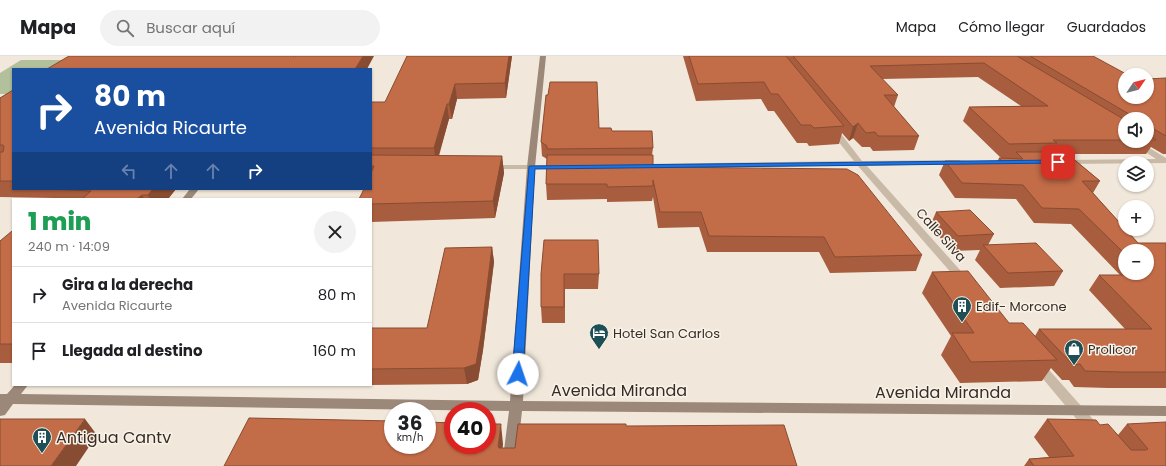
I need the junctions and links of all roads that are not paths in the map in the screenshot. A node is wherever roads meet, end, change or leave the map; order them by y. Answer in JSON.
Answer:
{"nodes":[{"id":1,"x":543,"y":56,"type":"edge"},
{"id":2,"x":824,"y":118,"type":"edge"},
{"id":3,"x":1145,"y":148,"type":"edge"},
{"id":4,"x":1166,"y":161,"type":"edge"},
{"id":5,"x":969,"y":162,"type":"edge"},
{"id":6,"x":1055,"y":162,"type":"edge"},
{"id":7,"x":860,"y":163,"type":"junction"},
{"id":8,"x":633,"y":166,"type":"edge"},
{"id":9,"x":486,"y":167,"type":"edge"},
{"id":10,"x":531,"y":167,"type":"junction"},
{"id":11,"x":570,"y":167,"type":"edge"},
{"id":12,"x":194,"y":190,"type":"edge"},
{"id":13,"x":187,"y":198,"type":"edge"},
{"id":14,"x":969,"y":287,"type":"edge"},
{"id":15,"x":1032,"y":357,"type":"edge"},
{"id":16,"x":21,"y":386,"type":"edge"},
{"id":17,"x":5,"y":399,"type":"edge"},
{"id":18,"x":516,"y":406,"type":"junction"},
{"id":19,"x":1078,"y":410,"type":"junction"},
{"id":20,"x":0,"y":411,"type":"edge"},
{"id":21,"x":1166,"y":411,"type":"edge"},
{"id":22,"x":1098,"y":435,"type":"edge"},
{"id":23,"x":509,"y":466,"type":"edge"}],
"edges":[{"from":1,"to":10,"type":"street"},
{"from":2,"to":7,"type":"street","name":"Calle Silva"},
{"from":3,"to":4,"type":"street"},
{"from":4,"to":6,"type":"street"},
{"from":5,"to":7,"type":"street"},
{"from":7,"to":8,"type":"street"},
{"from":7,"to":14,"type":"street","name":"Calle Silva"},
{"from":9,"to":10,"type":"street"},
{"from":10,"to":11,"type":"street"},
{"from":10,"to":18,"type":"street"},
{"from":12,"to":13,"type":"street"},
{"from":15,"to":19,"type":"street"},
{"from":16,"to":17,"type":"street"},
{"from":17,"to":18,"type":"street","name":"Avenida Miranda"},
{"from":17,"to":20,"type":"street"},
{"from":18,"to":19,"type":"street","name":"Avenida Miranda"},
{"from":18,"to":23,"type":"street"},
{"from":19,"to":21,"type":"street","name":"Avenida Miranda"},
{"from":19,"to":22,"type":"street"}]}
